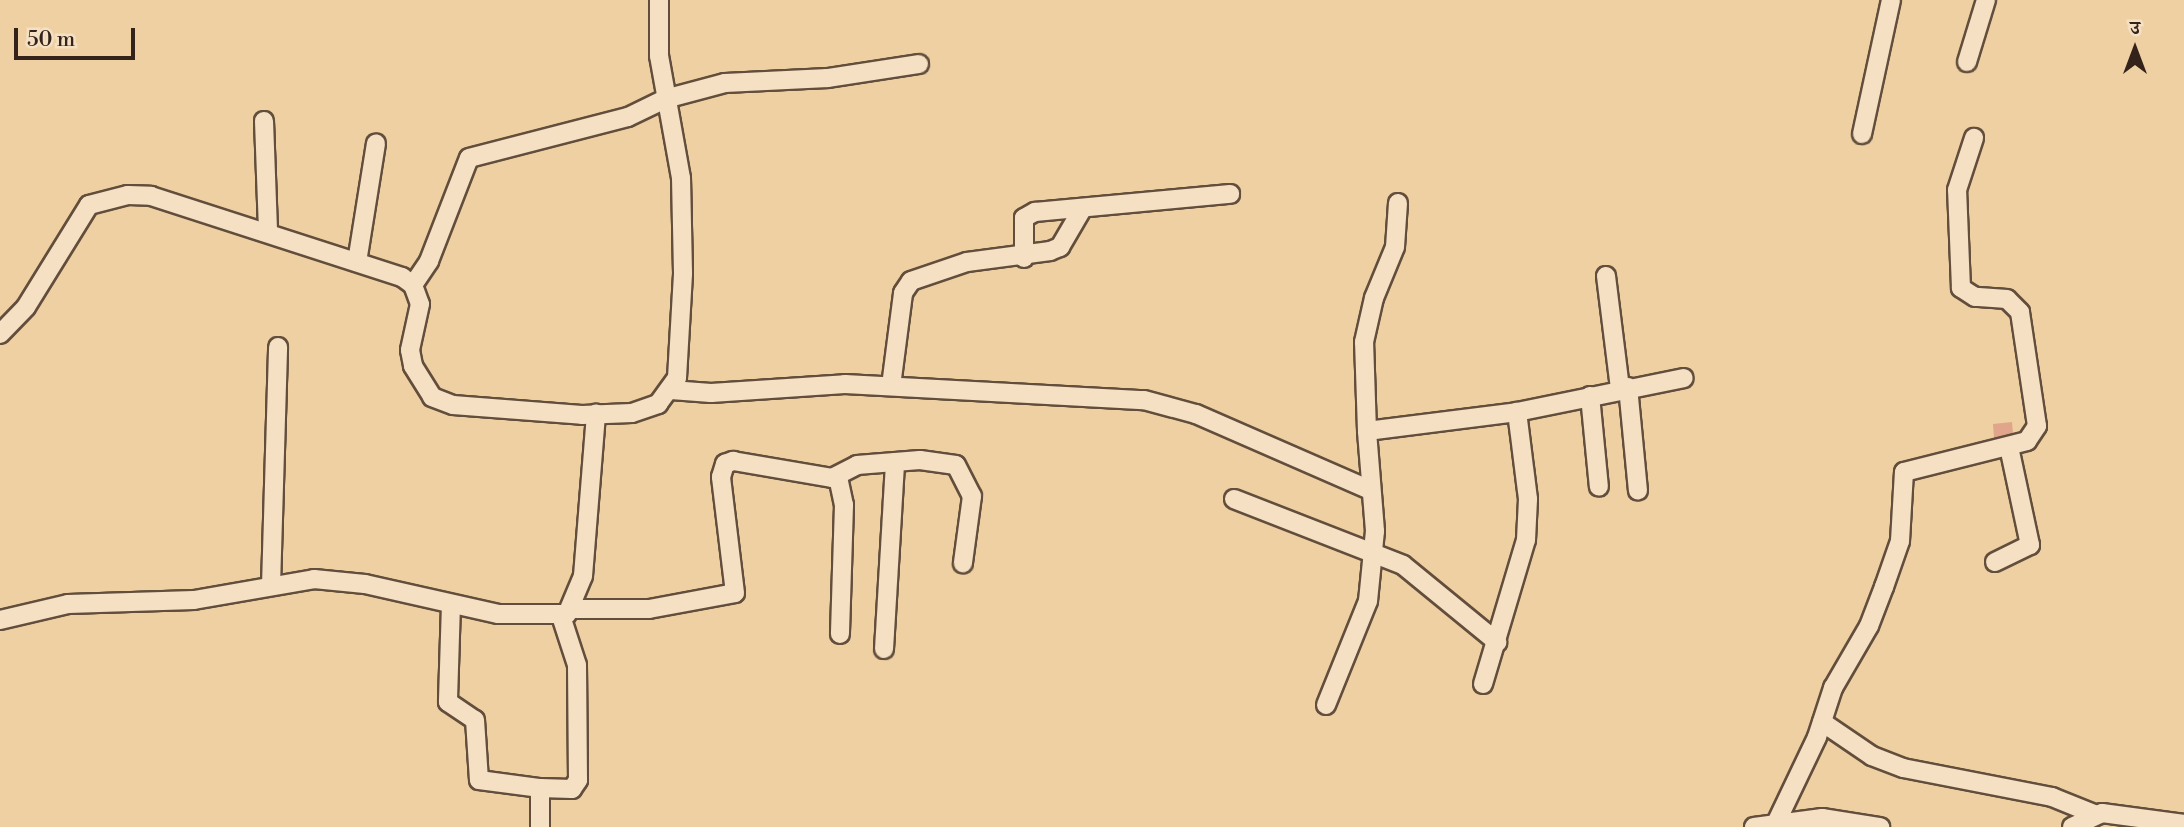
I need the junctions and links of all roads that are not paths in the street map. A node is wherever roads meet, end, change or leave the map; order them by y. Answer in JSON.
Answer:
{"nodes":[{"id":1,"x":659,"y":0,"type":"edge"},
{"id":2,"x":1891,"y":0,"type":"edge"},
{"id":3,"x":1986,"y":0,"type":"edge"},
{"id":4,"x":1967,"y":62,"type":"dead end"},
{"id":5,"x":919,"y":64,"type":"dead end"},
{"id":6,"x":665,"y":99,"type":"junction"},
{"id":7,"x":264,"y":121,"type":"dead end"},
{"id":8,"x":1862,"y":134,"type":"dead end"},
{"id":9,"x":1974,"y":138,"type":"dead end"},
{"id":10,"x":376,"y":144,"type":"dead end"},
{"id":11,"x":1230,"y":194,"type":"dead end"},
{"id":12,"x":1398,"y":203,"type":"dead end"},
{"id":13,"x":1081,"y":211,"type":"junction"},
{"id":14,"x":268,"y":232,"type":"junction"},
{"id":15,"x":1024,"y":258,"type":"junction"},
{"id":16,"x":357,"y":262,"type":"junction"},
{"id":17,"x":1606,"y":276,"type":"dead end"},
{"id":18,"x":413,"y":285,"type":"junction"},
{"id":19,"x":0,"y":334,"type":"edge"},
{"id":20,"x":278,"y":347,"type":"dead end"},
{"id":21,"x":1685,"y":378,"type":"dead end"},
{"id":22,"x":891,"y":386,"type":"junction"},
{"id":23,"x":1624,"y":388,"type":"junction"},
{"id":24,"x":671,"y":390,"type":"junction"},
{"id":25,"x":1590,"y":396,"type":"junction"},
{"id":26,"x":1517,"y":412,"type":"junction"},
{"id":27,"x":594,"y":427,"type":"junction"},
{"id":28,"x":1367,"y":431,"type":"junction"},
{"id":29,"x":2009,"y":447,"type":"junction"},
{"id":30,"x":895,"y":462,"type":"junction"},
{"id":31,"x":838,"y":477,"type":"junction"},
{"id":32,"x":1599,"y":487,"type":"dead end"},
{"id":33,"x":1370,"y":490,"type":"junction"},
{"id":34,"x":1638,"y":491,"type":"dead end"},
{"id":35,"x":1234,"y":499,"type":"dead end"},
{"id":36,"x":1374,"y":551,"type":"junction"},
{"id":37,"x":1995,"y":562,"type":"dead end"},
{"id":38,"x":963,"y":563,"type":"dead end"},
{"id":39,"x":271,"y":586,"type":"junction"},
{"id":40,"x":451,"y":604,"type":"junction"},
{"id":41,"x":566,"y":612,"type":"junction"},
{"id":42,"x":0,"y":620,"type":"edge"},
{"id":43,"x":840,"y":634,"type":"dead end"},
{"id":44,"x":1497,"y":642,"type":"junction"},
{"id":45,"x":884,"y":649,"type":"dead end"},
{"id":46,"x":1483,"y":684,"type":"dead end"},
{"id":47,"x":1326,"y":705,"type":"dead end"},
{"id":48,"x":1822,"y":722,"type":"junction"},
{"id":49,"x":540,"y":788,"type":"junction"},
{"id":50,"x":2094,"y":814,"type":"junction"},
{"id":51,"x":1777,"y":821,"type":"junction"},
{"id":52,"x":2184,"y":824,"type":"edge"},
{"id":53,"x":540,"y":827,"type":"edge"},
{"id":54,"x":1754,"y":827,"type":"edge"},
{"id":55,"x":1880,"y":827,"type":"edge"},
{"id":56,"x":2073,"y":827,"type":"edge"}],
"edges":[{"from":1,"to":6,"type":"street"},
{"from":2,"to":8,"type":"street"},
{"from":3,"to":4,"type":"street"},
{"from":5,"to":6,"type":"street"},
{"from":6,"to":18,"type":"street"},
{"from":6,"to":24,"type":"street"},
{"from":7,"to":14,"type":"street"},
{"from":9,"to":29,"type":"street"},
{"from":10,"to":16,"type":"street"},
{"from":11,"to":13,"type":"street"},
{"from":12,"to":28,"type":"street"},
{"from":13,"to":15,"type":"street"},
{"from":13,"to":15,"type":"street"},
{"from":14,"to":16,"type":"street"},
{"from":14,"to":19,"type":"street"},
{"from":15,"to":22,"type":"street"},
{"from":16,"to":18,"type":"street"},
{"from":17,"to":23,"type":"street"},
{"from":18,"to":27,"type":"street"},
{"from":20,"to":39,"type":"street"},
{"from":21,"to":23,"type":"street"},
{"from":22,"to":24,"type":"street"},
{"from":22,"to":33,"type":"street"},
{"from":23,"to":25,"type":"street"},
{"from":23,"to":34,"type":"street"},
{"from":24,"to":27,"type":"street"},
{"from":25,"to":26,"type":"street"},
{"from":25,"to":32,"type":"street"},
{"from":26,"to":28,"type":"street"},
{"from":26,"to":44,"type":"street"},
{"from":27,"to":41,"type":"street"},
{"from":28,"to":33,"type":"street"},
{"from":29,"to":37,"type":"street"},
{"from":29,"to":48,"type":"street"},
{"from":30,"to":31,"type":"street"},
{"from":30,"to":38,"type":"street"},
{"from":30,"to":45,"type":"street"},
{"from":31,"to":41,"type":"street"},
{"from":31,"to":43,"type":"street"},
{"from":33,"to":36,"type":"street"},
{"from":35,"to":36,"type":"street"},
{"from":36,"to":44,"type":"street"},
{"from":36,"to":47,"type":"street"},
{"from":39,"to":40,"type":"street"},
{"from":39,"to":42,"type":"street"},
{"from":40,"to":41,"type":"street"},
{"from":40,"to":49,"type":"street"},
{"from":41,"to":49,"type":"street"},
{"from":44,"to":46,"type":"street"},
{"from":48,"to":50,"type":"street"},
{"from":48,"to":51,"type":"street"},
{"from":49,"to":53,"type":"street"},
{"from":50,"to":52,"type":"street"},
{"from":50,"to":56,"type":"street"},
{"from":51,"to":54,"type":"street"},
{"from":51,"to":55,"type":"street"}]}
